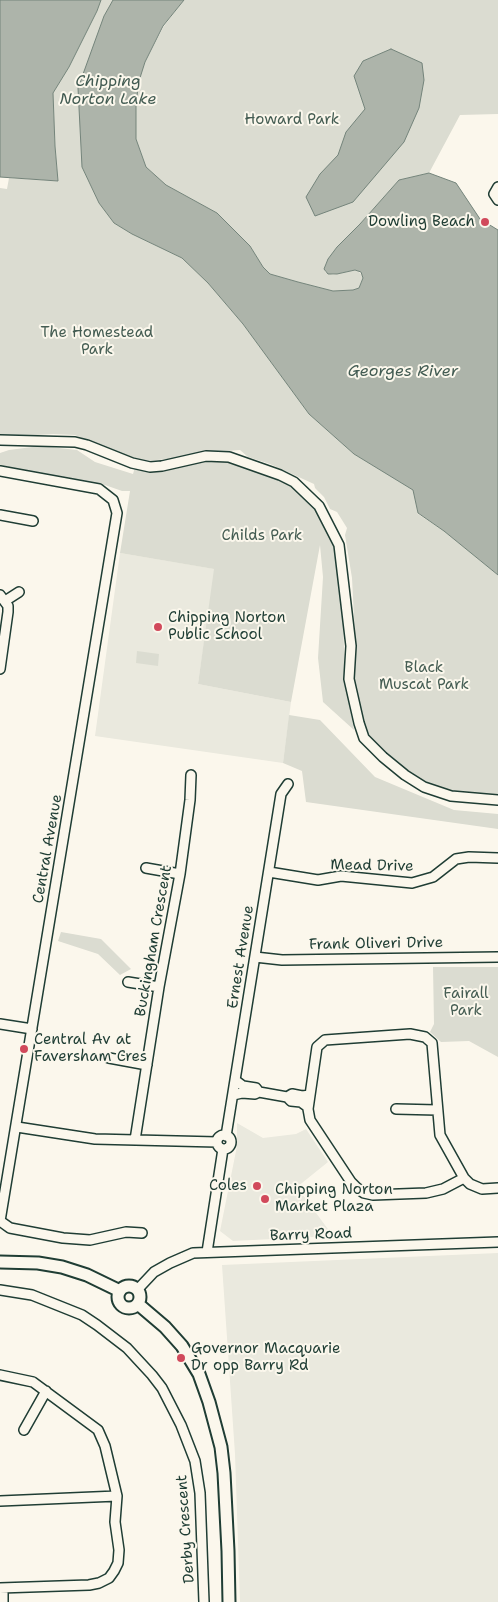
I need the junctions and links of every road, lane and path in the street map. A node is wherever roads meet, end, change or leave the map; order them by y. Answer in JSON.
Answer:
{"nodes":[{"id":1,"x":498,"y":188,"type":"edge"},
{"id":2,"x":498,"y":200,"type":"edge"},
{"id":3,"x":0,"y":440,"type":"edge"},
{"id":4,"x":0,"y":471,"type":"edge"},
{"id":5,"x":0,"y":514,"type":"edge"},
{"id":6,"x":33,"y":521,"type":"dead end"},
{"id":7,"x":19,"y":592,"type":"dead end"},
{"id":8,"x":3,"y":598,"type":"edge"},
{"id":9,"x":0,"y":669,"type":"edge"},
{"id":10,"x":191,"y":775,"type":"dead end"},
{"id":11,"x":288,"y":784,"type":"dead end"},
{"id":12,"x":498,"y":800,"type":"edge"},
{"id":13,"x":498,"y":858,"type":"edge"},
{"id":14,"x":146,"y":868,"type":"dead end"},
{"id":15,"x":269,"y":872,"type":"junction"},
{"id":16,"x":180,"y":874,"type":"junction"},
{"id":17,"x":255,"y":957,"type":"junction"},
{"id":18,"x":498,"y":957,"type":"edge"},
{"id":19,"x":128,"y":982,"type":"dead end"},
{"id":20,"x":159,"y":987,"type":"junction"},
{"id":21,"x":0,"y":1024,"type":"edge"},
{"id":22,"x":32,"y":1029,"type":"junction"},
{"id":23,"x":109,"y":1058,"type":"dead end"},
{"id":24,"x":147,"y":1065,"type":"junction"},
{"id":25,"x":235,"y":1080,"type":"junction"},
{"id":26,"x":259,"y":1092,"type":"junction"},
{"id":27,"x":233,"y":1095,"type":"junction"},
{"id":28,"x":310,"y":1095,"type":"junction"},
{"id":29,"x":287,"y":1097,"type":"junction"},
{"id":30,"x":308,"y":1107,"type":"junction"},
{"id":31,"x":396,"y":1109,"type":"dead end"},
{"id":32,"x":437,"y":1110,"type":"junction"},
{"id":33,"x":17,"y":1127,"type":"junction"},
{"id":34,"x":226,"y":1136,"type":"junction"},
{"id":35,"x":135,"y":1140,"type":"junction"},
{"id":36,"x":217,"y":1142,"type":"junction"},
{"id":37,"x":223,"y":1150,"type":"junction"},
{"id":38,"x":464,"y":1178,"type":"junction"},
{"id":39,"x":498,"y":1188,"type":"edge"},
{"id":40,"x":0,"y":1221,"type":"edge"},
{"id":41,"x":142,"y":1233,"type":"dead end"},
{"id":42,"x":498,"y":1242,"type":"edge"},
{"id":43,"x":207,"y":1252,"type":"junction"},
{"id":44,"x":0,"y":1262,"type":"edge"},
{"id":45,"x":138,"y":1289,"type":"junction"},
{"id":46,"x":0,"y":1290,"type":"edge"},
{"id":47,"x":120,"y":1291,"type":"junction"},
{"id":48,"x":138,"y":1304,"type":"junction"},
{"id":49,"x":0,"y":1375,"type":"edge"},
{"id":50,"x":46,"y":1391,"type":"junction"},
{"id":51,"x":24,"y":1430,"type":"dead end"},
{"id":52,"x":117,"y":1496,"type":"junction"},
{"id":53,"x":0,"y":1501,"type":"edge"},
{"id":54,"x":1,"y":1588,"type":"edge"},
{"id":55,"x":3,"y":1602,"type":"edge"},
{"id":56,"x":204,"y":1602,"type":"edge"},
{"id":57,"x":229,"y":1602,"type":"edge"}],
"edges":[{"from":1,"to":2,"type":"street"},
{"from":3,"to":12,"type":"street"},
{"from":4,"to":22,"type":"street","name":"Central Avenue"},
{"from":5,"to":6,"type":"street"},
{"from":7,"to":8,"type":"street"},
{"from":8,"to":9,"type":"street"},
{"from":10,"to":16,"type":"street","name":"Buckingham Crescent"},
{"from":11,"to":15,"type":"street","name":"Ernest Avenue"},
{"from":13,"to":15,"type":"street","name":"Mead Drive"},
{"from":14,"to":16,"type":"street"},
{"from":15,"to":17,"type":"street","name":"Ernest Avenue"},
{"from":16,"to":20,"type":"street","name":"Buckingham Crescent"},
{"from":17,"to":18,"type":"street","name":"Frank Oliveri Drive"},
{"from":17,"to":25,"type":"street","name":"Ernest Avenue"},
{"from":19,"to":20,"type":"street"},
{"from":20,"to":24,"type":"street","name":"Buckingham Crescent"},
{"from":21,"to":22,"type":"street"},
{"from":22,"to":33,"type":"street","name":"Central Avenue"},
{"from":23,"to":24,"type":"street"},
{"from":24,"to":35,"type":"street","name":"Buckingham Crescent"},
{"from":25,"to":26,"type":"street"},
{"from":25,"to":27,"type":"street","name":"Ernest Avenue"},
{"from":26,"to":27,"type":"street"},
{"from":26,"to":29,"type":"street"},
{"from":27,"to":34,"type":"street","name":"Ernest Avenue"},
{"from":28,"to":29,"type":"street"},
{"from":28,"to":30,"type":"street"},
{"from":28,"to":32,"type":"street"},
{"from":29,"to":30,"type":"street"},
{"from":30,"to":38,"type":"street"},
{"from":31,"to":32,"type":"street"},
{"from":32,"to":38,"type":"street"},
{"from":33,"to":35,"type":"street"},
{"from":33,"to":40,"type":"street","name":"Central Avenue"},
{"from":34,"to":36,"type":"street"},
{"from":34,"to":37,"type":"street"},
{"from":35,"to":36,"type":"street"},
{"from":36,"to":37,"type":"street"},
{"from":37,"to":43,"type":"street"},
{"from":38,"to":39,"type":"street"},
{"from":40,"to":41,"type":"street"},
{"from":42,"to":43,"type":"street","name":"Barry Road"},
{"from":43,"to":45,"type":"street","name":"Barry Road"},
{"from":44,"to":47,"type":"main road"},
{"from":45,"to":47,"type":"main road"},
{"from":45,"to":48,"type":"main road"},
{"from":46,"to":56,"type":"street","name":"Derby Crescent"},
{"from":47,"to":48,"type":"main road"},
{"from":48,"to":57,"type":"main road"},
{"from":49,"to":50,"type":"street"},
{"from":50,"to":51,"type":"street"},
{"from":50,"to":52,"type":"street"},
{"from":52,"to":53,"type":"street"},
{"from":52,"to":54,"type":"street"},
{"from":54,"to":55,"type":"street"}]}
